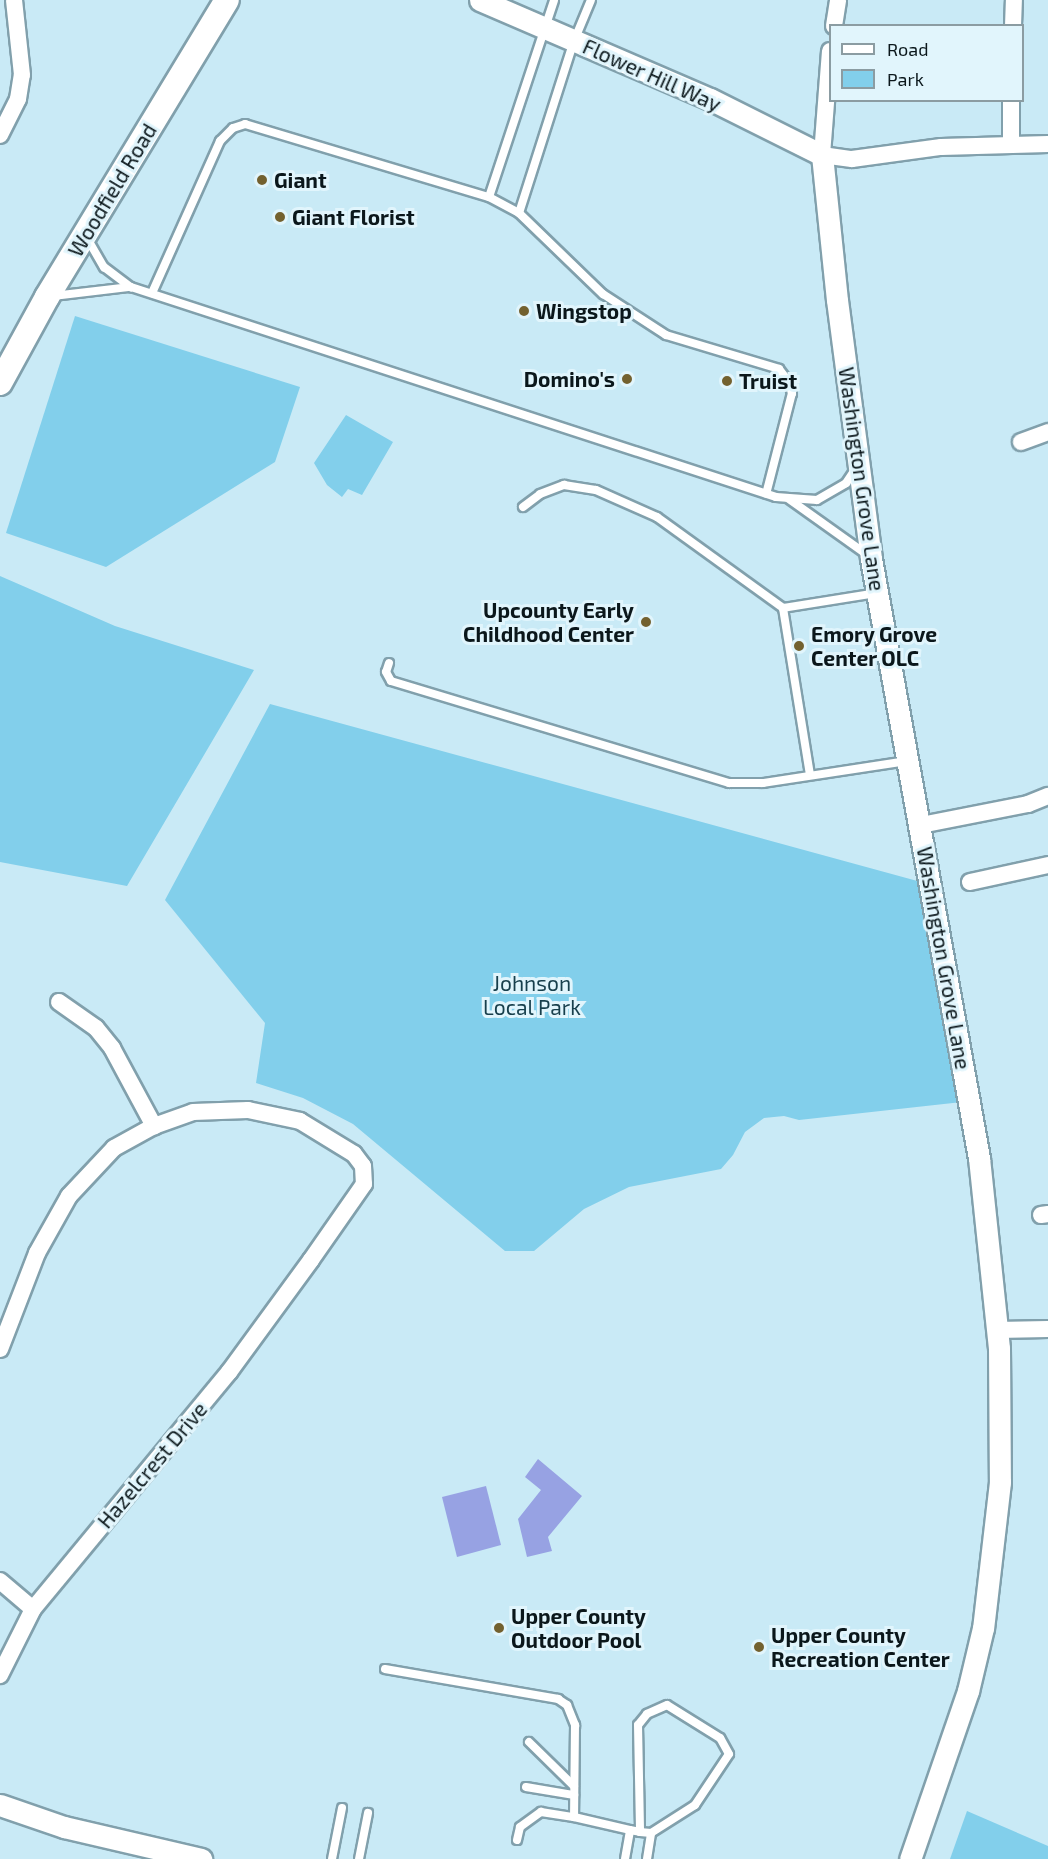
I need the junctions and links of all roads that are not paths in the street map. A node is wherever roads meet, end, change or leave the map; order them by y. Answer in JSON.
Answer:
{"nodes":[{"id":1,"x":14,"y":0,"type":"edge"},
{"id":2,"x":227,"y":0,"type":"edge"},
{"id":3,"x":480,"y":0,"type":"edge"},
{"id":4,"x":554,"y":0,"type":"edge"},
{"id":5,"x":591,"y":0,"type":"edge"},
{"id":6,"x":838,"y":0,"type":"edge"},
{"id":7,"x":1014,"y":0,"type":"edge"},
{"id":8,"x":834,"y":24,"type":"edge"},
{"id":9,"x":1013,"y":24,"type":"edge"},
{"id":10,"x":542,"y":27,"type":"junction"},
{"id":11,"x":574,"y":41,"type":"junction"},
{"id":12,"x":829,"y":74,"type":"edge"},
{"id":13,"x":1011,"y":102,"type":"edge"},
{"id":14,"x":0,"y":135,"type":"edge"},
{"id":15,"x":1011,"y":143,"type":"junction"},
{"id":16,"x":1048,"y":144,"type":"edge"},
{"id":17,"x":822,"y":155,"type":"junction"},
{"id":18,"x":489,"y":197,"type":"junction"},
{"id":19,"x":519,"y":213,"type":"junction"},
{"id":20,"x":85,"y":235,"type":"junction"},
{"id":21,"x":131,"y":287,"type":"junction"},
{"id":22,"x":152,"y":293,"type":"junction"},
{"id":23,"x":47,"y":297,"type":"junction"},
{"id":24,"x":0,"y":382,"type":"edge"},
{"id":25,"x":1048,"y":432,"type":"edge"},
{"id":26,"x":1021,"y":442,"type":"dead end"},
{"id":27,"x":859,"y":464,"type":"junction"},
{"id":28,"x":766,"y":494,"type":"junction"},
{"id":29,"x":789,"y":499,"type":"junction"},
{"id":30,"x":523,"y":507,"type":"dead end"},
{"id":31,"x":872,"y":559,"type":"junction"},
{"id":32,"x":878,"y":593,"type":"junction"},
{"id":33,"x":783,"y":608,"type":"junction"},
{"id":34,"x":389,"y":663,"type":"dead end"},
{"id":35,"x":909,"y":760,"type":"junction"},
{"id":36,"x":810,"y":776,"type":"junction"},
{"id":37,"x":1048,"y":796,"type":"edge"},
{"id":38,"x":921,"y":825,"type":"junction"},
{"id":39,"x":1048,"y":866,"type":"edge"},
{"id":40,"x":970,"y":882,"type":"dead end"},
{"id":41,"x":59,"y":1002,"type":"dead end"},
{"id":42,"x":154,"y":1126,"type":"junction"},
{"id":43,"x":1048,"y":1329,"type":"edge"},
{"id":44,"x":997,"y":1330,"type":"junction"},
{"id":45,"x":0,"y":1346,"type":"edge"},
{"id":46,"x":0,"y":1581,"type":"edge"},
{"id":47,"x":33,"y":1609,"type":"junction"},
{"id":48,"x":385,"y":1669,"type":"dead end"},
{"id":49,"x":0,"y":1675,"type":"edge"},
{"id":50,"x":529,"y":1742,"type":"dead end"},
{"id":51,"x":526,"y":1787,"type":"dead end"},
{"id":52,"x":574,"y":1791,"type":"junction"},
{"id":53,"x":0,"y":1805,"type":"edge"},
{"id":54,"x":342,"y":1808,"type":"dead end"},
{"id":55,"x":368,"y":1813,"type":"dead end"},
{"id":56,"x":574,"y":1817,"type":"junction"},
{"id":57,"x":630,"y":1830,"type":"junction"},
{"id":58,"x":640,"y":1832,"type":"junction"},
{"id":59,"x":651,"y":1833,"type":"junction"},
{"id":60,"x":517,"y":1840,"type":"dead end"},
{"id":61,"x":201,"y":1859,"type":"edge"},
{"id":62,"x":332,"y":1859,"type":"edge"},
{"id":63,"x":359,"y":1859,"type":"edge"},
{"id":64,"x":625,"y":1859,"type":"edge"},
{"id":65,"x":647,"y":1859,"type":"edge"},
{"id":66,"x":910,"y":1859,"type":"edge"}],
"edges":[{"from":1,"to":14,"type":"street"},
{"from":2,"to":20,"type":"main road","name":"Woodfield Road"},
{"from":3,"to":10,"type":"street","name":"Flower Hill Way"},
{"from":4,"to":10,"type":"lane"},
{"from":5,"to":11,"type":"lane"},
{"from":6,"to":8,"type":"street"},
{"from":7,"to":9,"type":"street"},
{"from":10,"to":11,"type":"street","name":"Flower Hill Way"},
{"from":10,"to":18,"type":"lane"},
{"from":11,"to":17,"type":"street","name":"Flower Hill Way"},
{"from":11,"to":19,"type":"lane"},
{"from":12,"to":17,"type":"street","name":"Washington Grove Lane"},
{"from":13,"to":15,"type":"street"},
{"from":15,"to":16,"type":"street"},
{"from":15,"to":17,"type":"street"},
{"from":17,"to":27,"type":"street","name":"Washington Grove Lane"},
{"from":18,"to":19,"type":"lane"},
{"from":18,"to":22,"type":"lane"},
{"from":19,"to":28,"type":"lane"},
{"from":20,"to":21,"type":"lane"},
{"from":20,"to":23,"type":"main road","name":"Woodfield Road"},
{"from":21,"to":22,"type":"lane"},
{"from":21,"to":23,"type":"lane"},
{"from":22,"to":28,"type":"lane"},
{"from":23,"to":24,"type":"main road","name":"Woodfield Road"},
{"from":25,"to":26,"type":"street"},
{"from":27,"to":29,"type":"lane"},
{"from":27,"to":31,"type":"street","name":"Washington Grove Lane"},
{"from":28,"to":29,"type":"lane"},
{"from":29,"to":31,"type":"lane"},
{"from":30,"to":33,"type":"lane"},
{"from":31,"to":32,"type":"street","name":"Washington Grove Lane"},
{"from":32,"to":33,"type":"lane"},
{"from":32,"to":35,"type":"street","name":"Washington Grove Lane"},
{"from":33,"to":36,"type":"lane"},
{"from":34,"to":36,"type":"lane"},
{"from":35,"to":36,"type":"lane"},
{"from":35,"to":38,"type":"street","name":"Washington Grove Lane"},
{"from":37,"to":38,"type":"street"},
{"from":38,"to":44,"type":"street","name":"Washington Grove Lane"},
{"from":39,"to":40,"type":"street"},
{"from":41,"to":42,"type":"street"},
{"from":42,"to":45,"type":"street","name":"Hazelcrest Drive"},
{"from":42,"to":47,"type":"street","name":"Hazelcrest Drive"},
{"from":43,"to":44,"type":"street"},
{"from":44,"to":66,"type":"street","name":"Washington Grove Lane"},
{"from":46,"to":47,"type":"street"},
{"from":47,"to":49,"type":"street","name":"Hazelcrest Drive"},
{"from":48,"to":52,"type":"lane"},
{"from":50,"to":52,"type":"lane"},
{"from":51,"to":52,"type":"lane"},
{"from":52,"to":56,"type":"lane"},
{"from":53,"to":61,"type":"street"},
{"from":54,"to":62,"type":"lane"},
{"from":55,"to":63,"type":"lane"},
{"from":56,"to":57,"type":"lane"},
{"from":56,"to":60,"type":"lane"},
{"from":57,"to":58,"type":"lane"},
{"from":57,"to":64,"type":"lane"},
{"from":58,"to":59,"type":"lane"},
{"from":58,"to":59,"type":"lane"},
{"from":59,"to":65,"type":"lane"}]}
